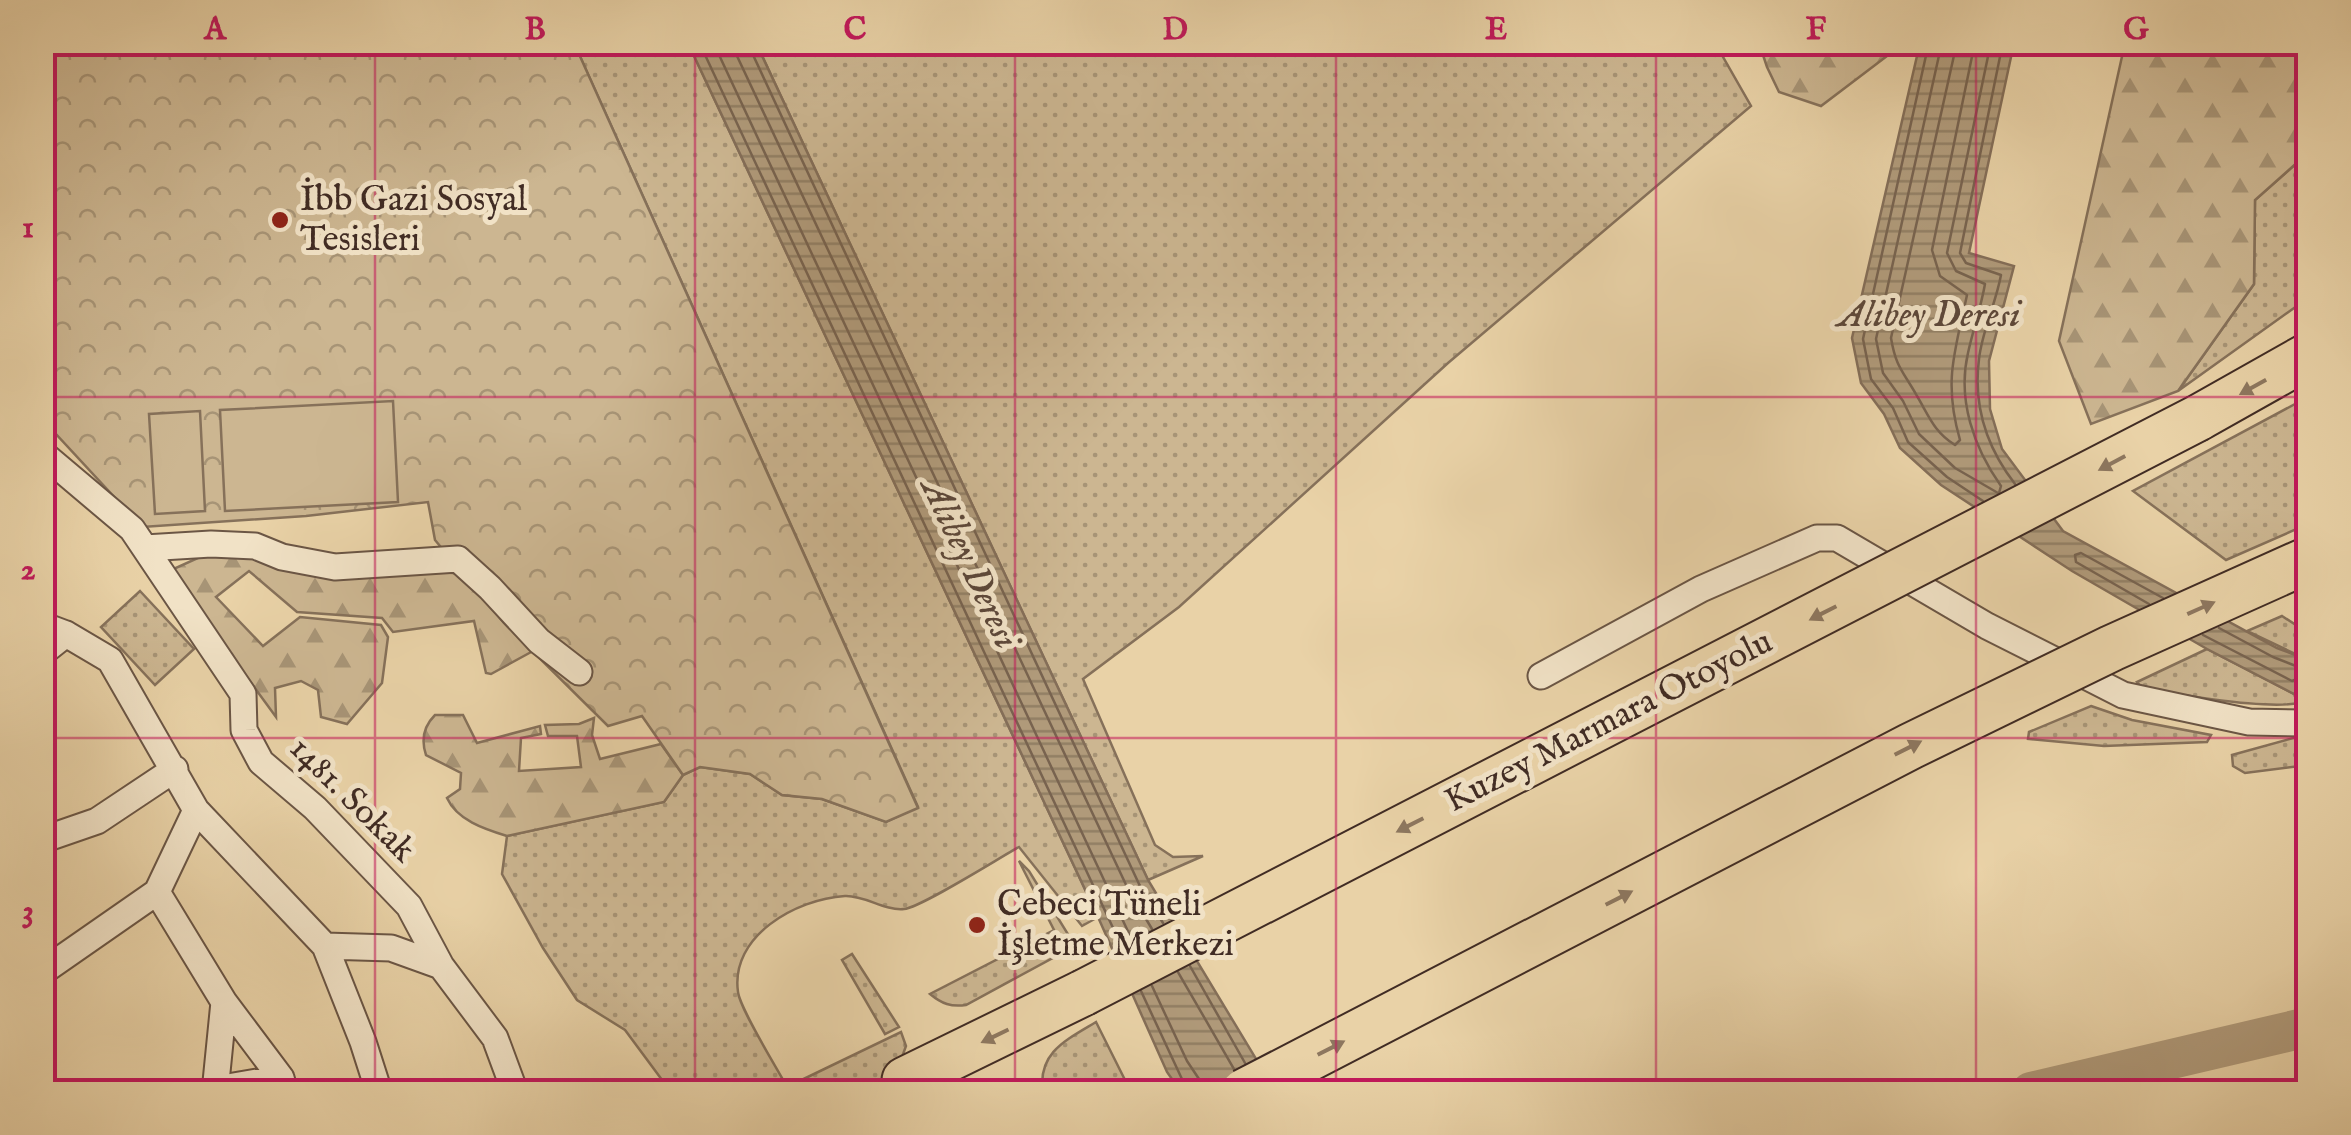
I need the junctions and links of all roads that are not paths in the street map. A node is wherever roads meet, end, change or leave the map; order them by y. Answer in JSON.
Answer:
{"nodes":[{"id":1,"x":2308,"y":356,"type":"edge"},
{"id":2,"x":42,"y":453,"type":"edge"},
{"id":3,"x":138,"y":538,"type":"junction"},
{"id":4,"x":2308,"y":560,"type":"edge"},
{"id":5,"x":54,"y":630,"type":"edge"},
{"id":6,"x":42,"y":653,"type":"edge"},
{"id":7,"x":579,"y":672,"type":"dead end"},
{"id":8,"x":1540,"y":676,"type":"dead end"},
{"id":9,"x":2308,"y":723,"type":"edge"},
{"id":10,"x":175,"y":768,"type":"junction"},
{"id":11,"x":196,"y":810,"type":"junction"},
{"id":12,"x":42,"y":840,"type":"edge"},
{"id":13,"x":157,"y":892,"type":"junction"},
{"id":14,"x":325,"y":946,"type":"junction"},
{"id":15,"x":442,"y":966,"type":"junction"},
{"id":16,"x":42,"y":972,"type":"edge"},
{"id":17,"x":224,"y":1002,"type":"junction"},
{"id":18,"x":906,"y":1080,"type":"dead end"},
{"id":19,"x":283,"y":1085,"type":"edge"},
{"id":20,"x":215,"y":1091,"type":"edge"},
{"id":21,"x":378,"y":1092,"type":"edge"},
{"id":22,"x":514,"y":1092,"type":"edge"},
{"id":23,"x":1244,"y":1092,"type":"edge"}],
"edges":[{"from":1,"to":18,"type":"highway","name":"Kuzey Marmara Otoyolu","one_way":true,"bridge":true},
{"from":2,"to":3,"type":"street","name":"1481. Sokak"},
{"from":3,"to":7,"type":"street"},
{"from":3,"to":15,"type":"street","name":"1481. Sokak"},
{"from":23,"to":4,"type":"highway","one_way":true,"bridge":true},
{"from":5,"to":6,"type":"street"},
{"from":5,"to":10,"type":"street"},
{"from":8,"to":9,"type":"street"},
{"from":10,"to":11,"type":"street"},
{"from":10,"to":12,"type":"street"},
{"from":11,"to":13,"type":"street"},
{"from":11,"to":14,"type":"street"},
{"from":13,"to":16,"type":"street"},
{"from":13,"to":17,"type":"street"},
{"from":14,"to":15,"type":"street"},
{"from":14,"to":21,"type":"street"},
{"from":15,"to":22,"type":"street","name":"1481. Sokak"},
{"from":17,"to":19,"type":"street"},
{"from":17,"to":20,"type":"street"},
{"from":19,"to":20,"type":"street"}]}
